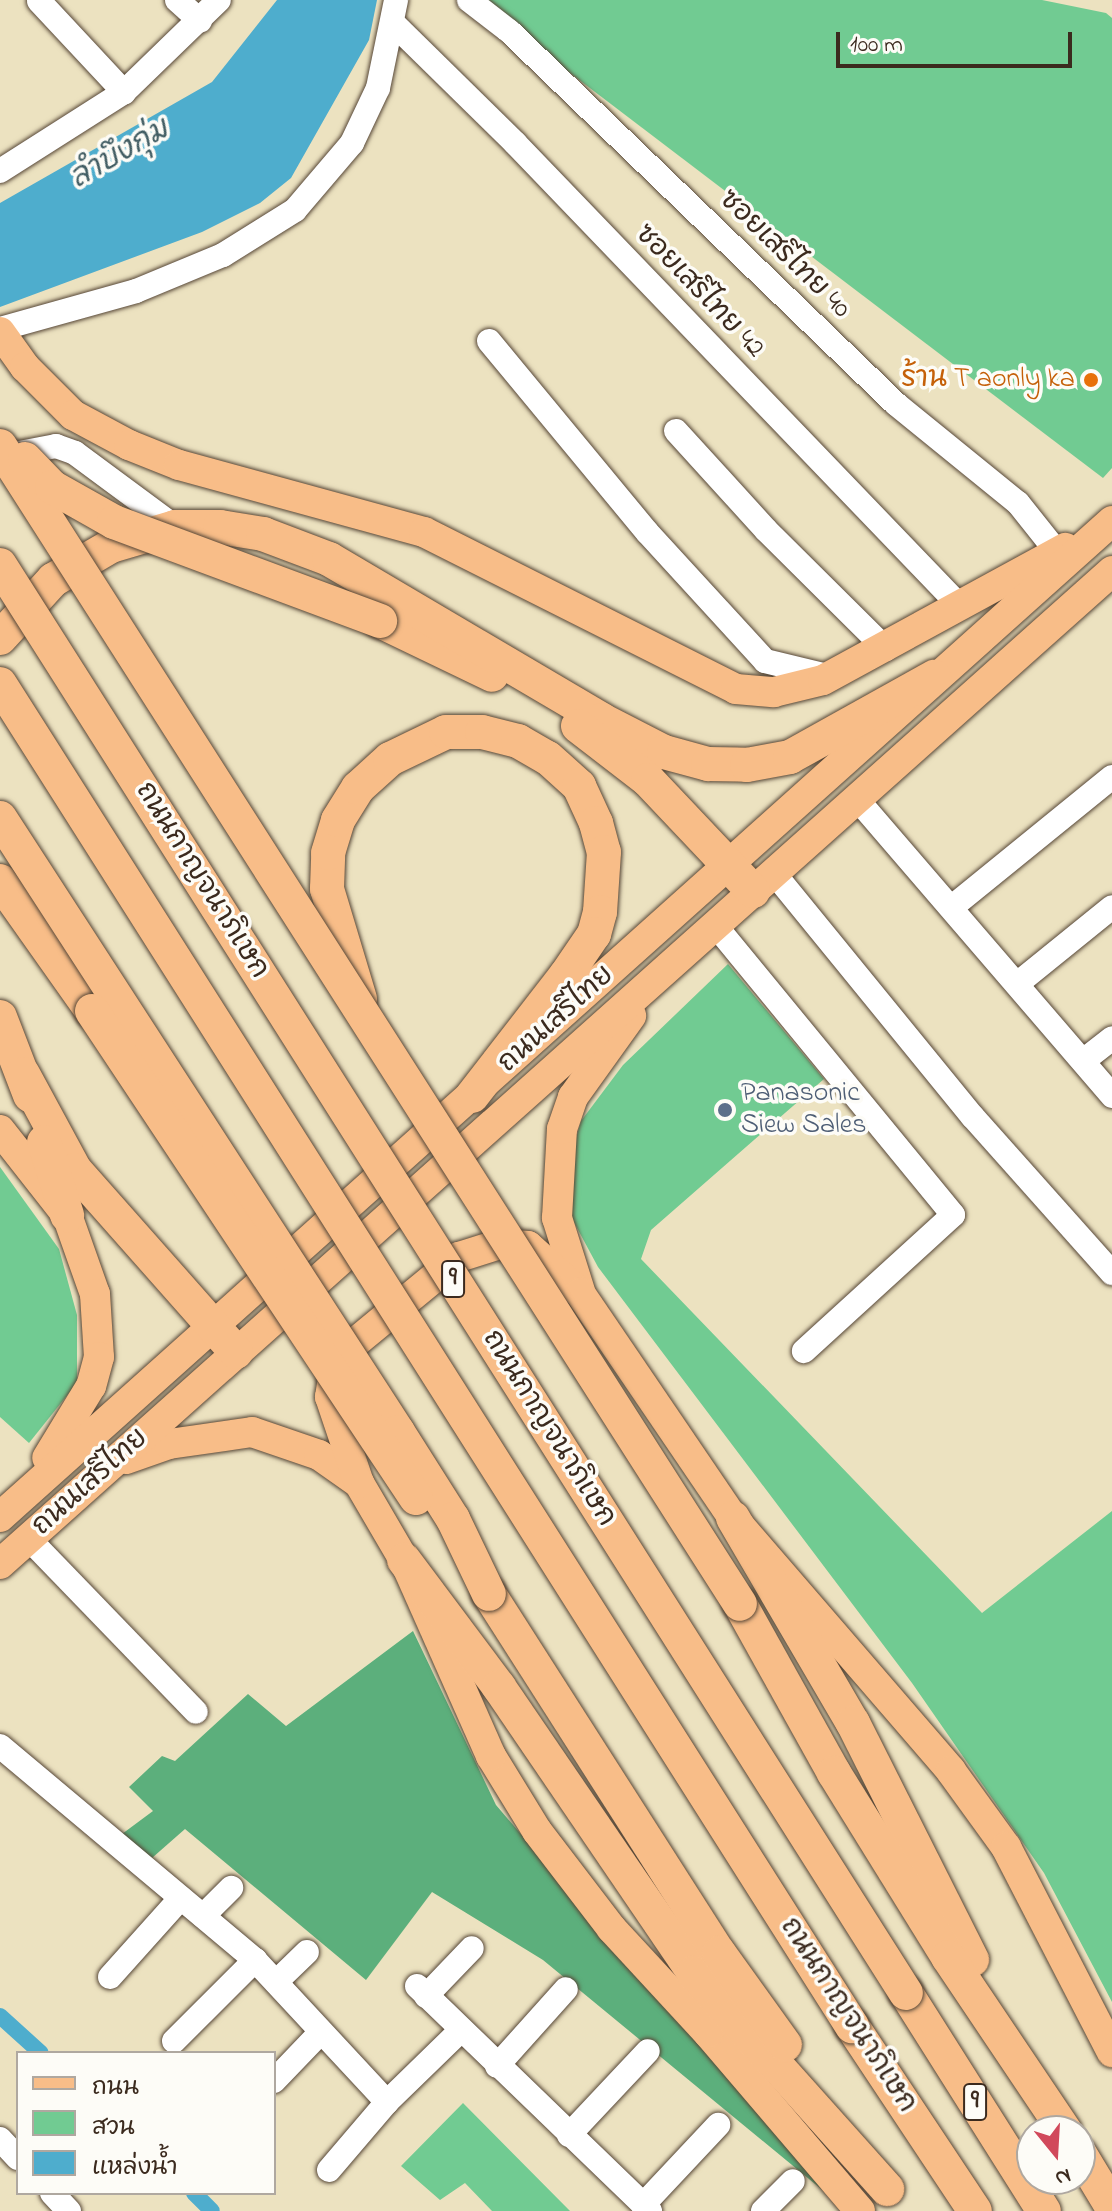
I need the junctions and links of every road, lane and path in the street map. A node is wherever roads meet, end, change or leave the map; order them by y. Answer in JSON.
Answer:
{"nodes":[{"id":1,"x":177,"y":0,"type":"edge"},
{"id":2,"x":219,"y":0,"type":"edge"},
{"id":3,"x":469,"y":0,"type":"edge"},
{"id":4,"x":39,"y":1,"type":"edge"},
{"id":5,"x":395,"y":12,"type":"edge"},
{"id":6,"x":200,"y":21,"type":"junction"},
{"id":7,"x":124,"y":92,"type":"junction"},
{"id":8,"x":0,"y":171,"type":"edge"},
{"id":9,"x":0,"y":330,"type":"edge"},
{"id":10,"x":489,"y":341,"type":"dead end"},
{"id":11,"x":676,"y":431,"type":"dead end"},
{"id":12,"x":0,"y":432,"type":"edge"},
{"id":13,"x":0,"y":449,"type":"edge"},
{"id":14,"x":1106,"y":526,"type":"edge"},
{"id":15,"x":175,"y":527,"type":"junction"},
{"id":16,"x":1057,"y":552,"type":"junction"},
{"id":17,"x":0,"y":565,"type":"edge"},
{"id":18,"x":1112,"y":571,"type":"edge"},
{"id":19,"x":958,"y":604,"type":"junction"},
{"id":20,"x":0,"y":638,"type":"edge"},
{"id":21,"x":886,"y":649,"type":"junction"},
{"id":22,"x":831,"y":677,"type":"junction"},
{"id":23,"x":934,"y":677,"type":"junction"},
{"id":24,"x":0,"y":684,"type":"edge"},
{"id":25,"x":524,"y":692,"type":"junction"},
{"id":26,"x":602,"y":720,"type":"junction"},
{"id":27,"x":1112,"y":777,"type":"edge"},
{"id":28,"x":856,"y":798,"type":"junction"},
{"id":29,"x":0,"y":818,"type":"edge"},
{"id":30,"x":731,"y":863,"type":"junction"},
{"id":31,"x":0,"y":881,"type":"edge"},
{"id":32,"x":763,"y":882,"type":"junction"},
{"id":33,"x":952,"y":907,"type":"junction"},
{"id":34,"x":1112,"y":907,"type":"edge"},
{"id":35,"x":715,"y":925,"type":"junction"},
{"id":36,"x":666,"y":969,"type":"junction"},
{"id":37,"x":1017,"y":984,"type":"junction"},
{"id":38,"x":0,"y":1017,"type":"edge"},
{"id":39,"x":369,"y":1026,"type":"junction"},
{"id":40,"x":1112,"y":1038,"type":"edge"},
{"id":41,"x":1083,"y":1061,"type":"junction"},
{"id":42,"x":23,"y":1074,"type":"junction"},
{"id":43,"x":472,"y":1096,"type":"junction"},
{"id":44,"x":1112,"y":1096,"type":"edge"},
{"id":45,"x":0,"y":1130,"type":"edge"},
{"id":46,"x":67,"y":1215,"type":"junction"},
{"id":47,"x":1112,"y":1273,"type":"edge"},
{"id":48,"x":580,"y":1293,"type":"junction"},
{"id":49,"x":213,"y":1324,"type":"junction"},
{"id":50,"x":804,"y":1351,"type":"dead end"},
{"id":51,"x":236,"y":1352,"type":"junction"},
{"id":52,"x":114,"y":1463,"type":"junction"},
{"id":53,"x":359,"y":1483,"type":"junction"},
{"id":54,"x":10,"y":1508,"type":"edge"},
{"id":55,"x":733,"y":1518,"type":"junction"},
{"id":56,"x":29,"y":1539,"type":"junction"},
{"id":57,"x":404,"y":1560,"type":"junction"},
{"id":58,"x":0,"y":1564,"type":"edge"},
{"id":59,"x":489,"y":1594,"type":"junction"},
{"id":60,"x":196,"y":1712,"type":"dead end"},
{"id":61,"x":0,"y":1746,"type":"edge"},
{"id":62,"x":231,"y":1888,"type":"dead end"},
{"id":63,"x":181,"y":1898,"type":"junction"},
{"id":64,"x":203,"y":1916,"type":"junction"},
{"id":65,"x":472,"y":1948,"type":"dead end"},
{"id":66,"x":307,"y":1952,"type":"dead end"},
{"id":67,"x":255,"y":1960,"type":"junction"},
{"id":68,"x":110,"y":1977,"type":"dead end"},
{"id":69,"x":276,"y":1982,"type":"junction"},
{"id":70,"x":566,"y":1989,"type":"dead end"},
{"id":71,"x":460,"y":2031,"type":"junction"},
{"id":72,"x":321,"y":2032,"type":"junction"},
{"id":73,"x":174,"y":2041,"type":"dead end"},
{"id":74,"x":648,"y":2051,"type":"dead end"},
{"id":75,"x":1112,"y":2052,"type":"edge"},
{"id":76,"x":1022,"y":2065,"type":"junction"},
{"id":77,"x":497,"y":2066,"type":"junction"},
{"id":78,"x":276,"y":2079,"type":"edge"},
{"id":79,"x":387,"y":2102,"type":"junction"},
{"id":80,"x":1055,"y":2115,"type":"edge"},
{"id":81,"x":718,"y":2125,"type":"dead end"},
{"id":82,"x":569,"y":2135,"type":"junction"},
{"id":83,"x":0,"y":2139,"type":"edge"},
{"id":84,"x":16,"y":2156,"type":"edge"},
{"id":85,"x":329,"y":2170,"type":"dead end"},
{"id":86,"x":1096,"y":2180,"type":"edge"},
{"id":87,"x":793,"y":2181,"type":"dead end"},
{"id":88,"x":54,"y":2195,"type":"edge"},
{"id":89,"x":895,"y":2200,"type":"edge"},
{"id":90,"x":1112,"y":2207,"type":"edge"},
{"id":91,"x":646,"y":2208,"type":"edge"},
{"id":92,"x":69,"y":2211,"type":"edge"},
{"id":93,"x":763,"y":2211,"type":"edge"},
{"id":94,"x":860,"y":2211,"type":"edge"},
{"id":95,"x":975,"y":2211,"type":"edge"},
{"id":96,"x":1044,"y":2211,"type":"edge"}],
"edges":[{"from":1,"to":6,"type":"street"},
{"from":2,"to":6,"type":"street"},
{"from":3,"to":16,"type":"street","name":"ซอยเสรีไทย 40"},
{"from":4,"to":7,"type":"street"},
{"from":5,"to":9,"type":"street"},
{"from":5,"to":19,"type":"street","name":"ซอยเสรีไทย 42"},
{"from":6,"to":7,"type":"street"},
{"from":7,"to":8,"type":"street"},
{"from":9,"to":22,"type":"main road"},
{"from":10,"to":22,"type":"street"},
{"from":11,"to":21,"type":"street"},
{"from":12,"to":25,"type":"highway","bridge":true},
{"from":13,"to":15,"type":"street"},
{"from":13,"to":39,"type":"highway","bridge":true},
{"from":14,"to":16,"type":"main road"},
{"from":14,"to":23,"type":"main road","name":"ถนนเสรีไทย"},
{"from":15,"to":20,"type":"highway"},
{"from":15,"to":26,"type":"highway"},
{"from":16,"to":19,"type":"main road"},
{"from":17,"to":96,"type":"highway","name":"ถนนกาญจนาภิเษก","number":"9","bridge":true},
{"from":18,"to":28,"type":"main road","name":"ถนนเสรีไทย"},
{"from":19,"to":21,"type":"main road"},
{"from":21,"to":22,"type":"main road"},
{"from":23,"to":26,"type":"highway"},
{"from":23,"to":30,"type":"main road","name":"ถนนเสรีไทย"},
{"from":24,"to":95,"type":"highway","name":"ถนนกาญจนาภิเษก","number":"9","bridge":true},
{"from":25,"to":26,"type":"highway"},
{"from":25,"to":30,"type":"highway"},
{"from":27,"to":33,"type":"street"},
{"from":28,"to":32,"type":"main road","name":"ถนนเสรีไทย"},
{"from":28,"to":33,"type":"street"},
{"from":29,"to":59,"type":"highway","bridge":true},
{"from":30,"to":32,"type":"highway"},
{"from":30,"to":43,"type":"main road","name":"ถนนเสรีไทย"},
{"from":31,"to":59,"type":"highway","bridge":true},
{"from":32,"to":35,"type":"main road","name":"ถนนเสรีไทย"},
{"from":32,"to":47,"type":"street"},
{"from":33,"to":37,"type":"street"},
{"from":34,"to":37,"type":"street"},
{"from":35,"to":36,"type":"main road","name":"ถนนเสรีไทย"},
{"from":35,"to":50,"type":"street"},
{"from":36,"to":48,"type":"main road"},
{"from":36,"to":51,"type":"main road","name":"ถนนเสรีไทย"},
{"from":37,"to":41,"type":"street"},
{"from":38,"to":42,"type":"highway"},
{"from":39,"to":43,"type":"highway","bridge":true},
{"from":39,"to":76,"type":"highway","bridge":true},
{"from":40,"to":41,"type":"street"},
{"from":41,"to":44,"type":"street"},
{"from":42,"to":46,"type":"highway"},
{"from":42,"to":49,"type":"highway"},
{"from":43,"to":49,"type":"main road","name":"ถนนเสรีไทย"},
{"from":45,"to":46,"type":"main road"},
{"from":46,"to":54,"type":"main road"},
{"from":48,"to":53,"type":"main road"},
{"from":48,"to":55,"type":"main road"},
{"from":49,"to":51,"type":"highway"},
{"from":49,"to":54,"type":"main road","name":"ถนนเสรีไทย"},
{"from":51,"to":52,"type":"main road","name":"ถนนเสรีไทย"},
{"from":52,"to":53,"type":"main road"},
{"from":52,"to":56,"type":"main road","name":"ถนนเสรีไทย"},
{"from":53,"to":57,"type":"main road"},
{"from":55,"to":75,"type":"main road"},
{"from":55,"to":76,"type":"highway"},
{"from":56,"to":58,"type":"main road","name":"ถนนเสรีไทย"},
{"from":56,"to":60,"type":"street"},
{"from":57,"to":89,"type":"highway"},
{"from":57,"to":94,"type":"main road"},
{"from":59,"to":89,"type":"highway"},
{"from":61,"to":63,"type":"street"},
{"from":62,"to":64,"type":"street"},
{"from":63,"to":64,"type":"street"},
{"from":63,"to":68,"type":"street"},
{"from":64,"to":67,"type":"street"},
{"from":65,"to":71,"type":"street"},
{"from":66,"to":69,"type":"street"},
{"from":67,"to":69,"type":"street"},
{"from":67,"to":73,"type":"street"},
{"from":69,"to":72,"type":"street"},
{"from":70,"to":77,"type":"street"},
{"from":71,"to":77,"type":"street"},
{"from":71,"to":79,"type":"street"},
{"from":72,"to":78,"type":"street"},
{"from":72,"to":79,"type":"street"},
{"from":74,"to":82,"type":"street"},
{"from":76,"to":80,"type":"highway"},
{"from":77,"to":82,"type":"street"},
{"from":79,"to":85,"type":"street"},
{"from":81,"to":91,"type":"street"},
{"from":82,"to":91,"type":"street"},
{"from":83,"to":84,"type":"street"},
{"from":86,"to":90,"type":"highway"},
{"from":87,"to":93,"type":"street"},
{"from":88,"to":92,"type":"street"}]}
